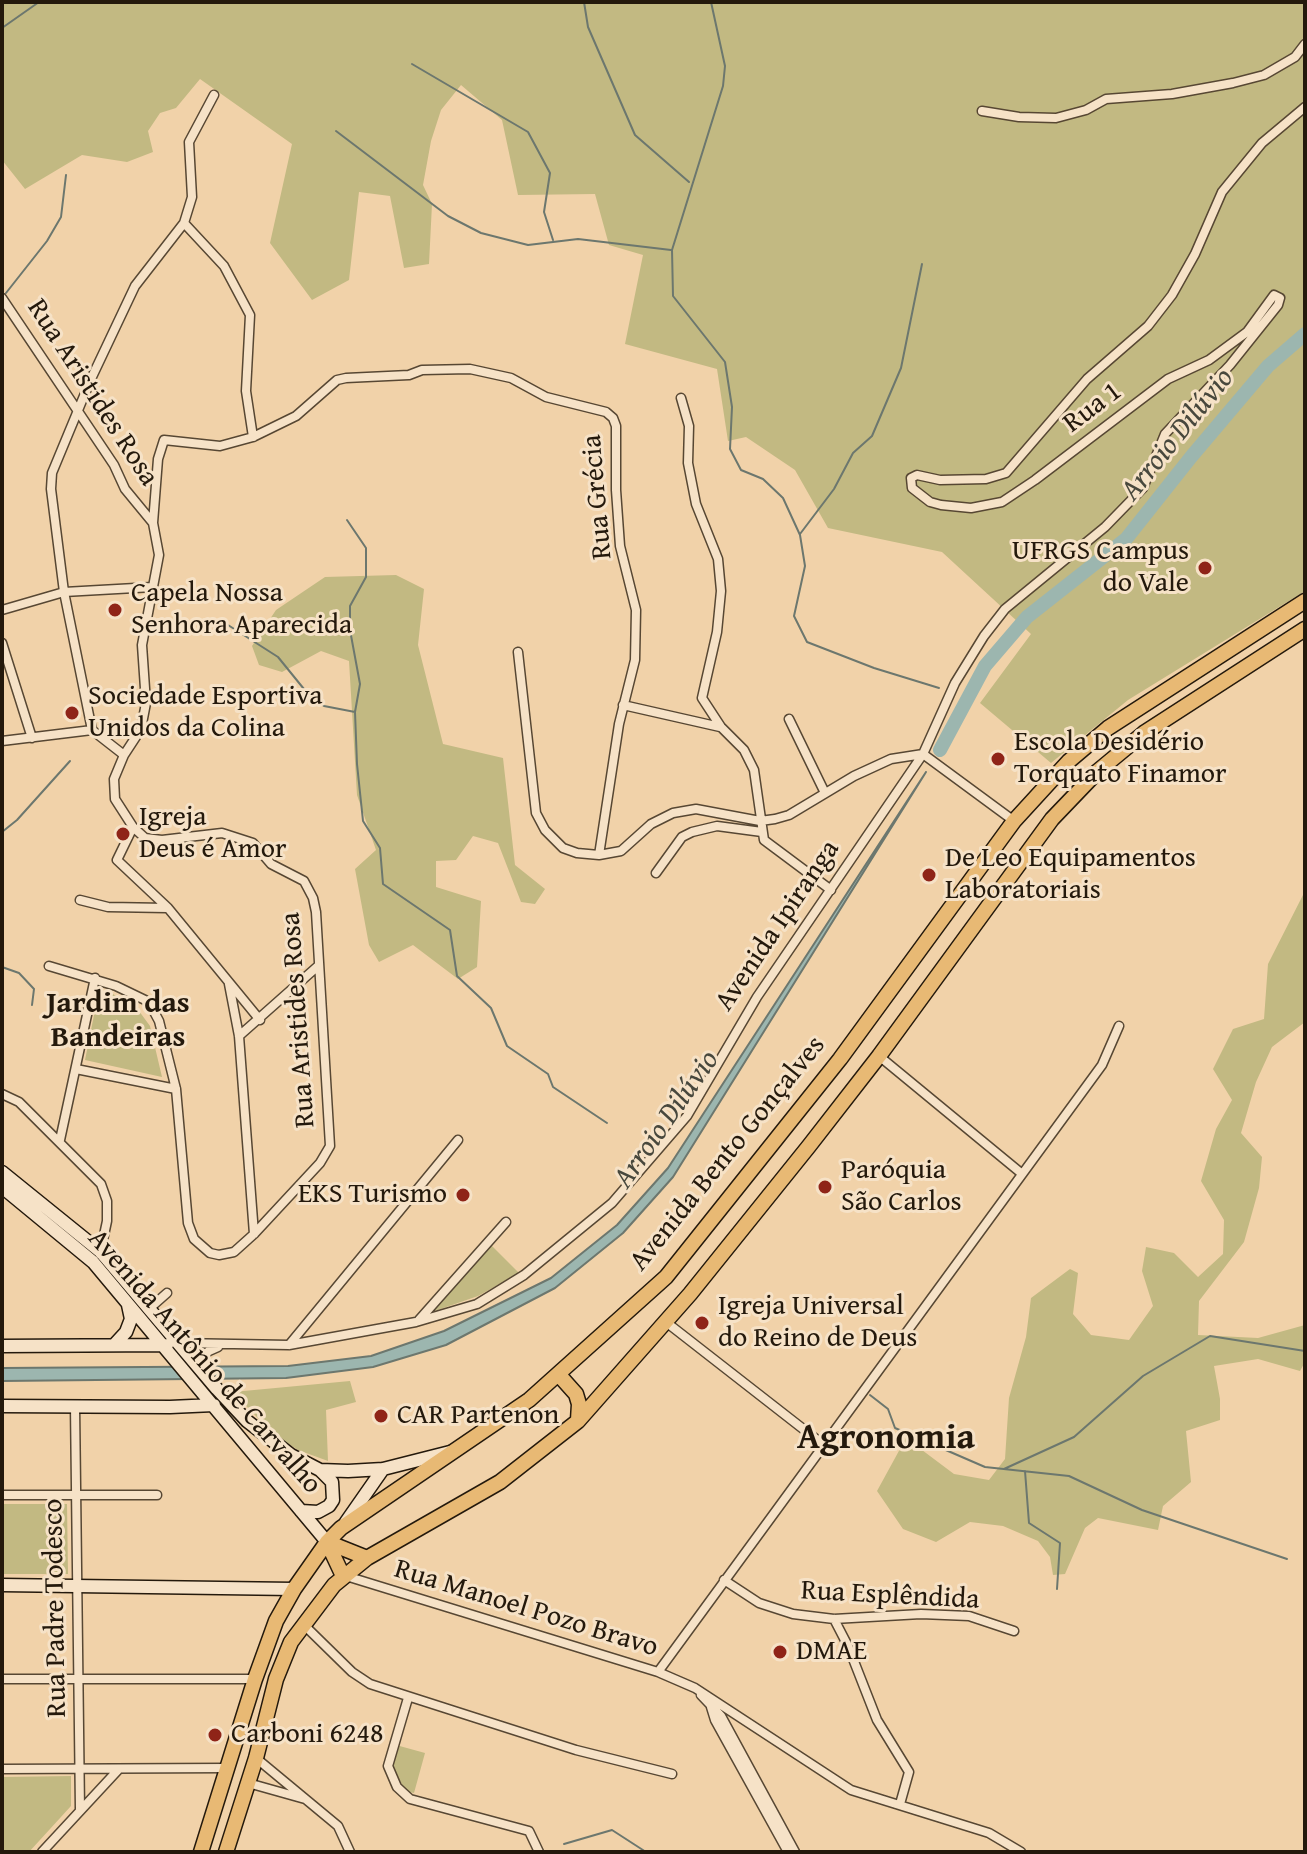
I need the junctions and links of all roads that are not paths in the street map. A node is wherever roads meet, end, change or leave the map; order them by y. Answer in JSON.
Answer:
{"nodes":[{"id":1,"x":1305,"y":44,"type":"edge"},
{"id":2,"x":214,"y":95,"type":"dead end"},
{"id":3,"x":1305,"y":107,"type":"edge"},
{"id":4,"x":982,"y":111,"type":"dead end"},
{"id":5,"x":184,"y":223,"type":"junction"},
{"id":6,"x":2,"y":298,"type":"edge"},
{"id":7,"x":681,"y":398,"type":"dead end"},
{"id":8,"x":79,"y":413,"type":"junction"},
{"id":9,"x":253,"y":437,"type":"junction"},
{"id":10,"x":153,"y":523,"type":"junction"},
{"id":11,"x":153,"y":587,"type":"junction"},
{"id":12,"x":64,"y":592,"type":"junction"},
{"id":13,"x":1305,"y":601,"type":"edge"},
{"id":14,"x":2,"y":610,"type":"edge"},
{"id":15,"x":1305,"y":629,"type":"edge"},
{"id":16,"x":2,"y":643,"type":"edge"},
{"id":17,"x":518,"y":652,"type":"dead end"},
{"id":18,"x":623,"y":705,"type":"junction"},
{"id":19,"x":789,"y":719,"type":"dead end"},
{"id":20,"x":721,"y":727,"type":"junction"},
{"id":21,"x":92,"y":730,"type":"junction"},
{"id":22,"x":32,"y":738,"type":"junction"},
{"id":23,"x":2,"y":741,"type":"edge"},
{"id":24,"x":923,"y":754,"type":"junction"},
{"id":25,"x":124,"y":755,"type":"junction"},
{"id":26,"x":825,"y":793,"type":"junction"},
{"id":27,"x":760,"y":821,"type":"junction"},
{"id":28,"x":1014,"y":821,"type":"junction"},
{"id":29,"x":133,"y":827,"type":"junction"},
{"id":30,"x":762,"y":832,"type":"junction"},
{"id":31,"x":599,"y":855,"type":"junction"},
{"id":32,"x":656,"y":873,"type":"dead end"},
{"id":33,"x":831,"y":890,"type":"junction"},
{"id":34,"x":80,"y":900,"type":"dead end"},
{"id":35,"x":168,"y":908,"type":"junction"},
{"id":36,"x":49,"y":966,"type":"dead end"},
{"id":37,"x":318,"y":966,"type":"junction"},
{"id":38,"x":95,"y":978,"type":"junction"},
{"id":39,"x":229,"y":984,"type":"junction"},
{"id":40,"x":260,"y":1020,"type":"junction"},
{"id":41,"x":1119,"y":1026,"type":"dead end"},
{"id":42,"x":239,"y":1036,"type":"junction"},
{"id":43,"x":879,"y":1056,"type":"junction"},
{"id":44,"x":76,"y":1069,"type":"junction"},
{"id":45,"x":176,"y":1089,"type":"junction"},
{"id":46,"x":2,"y":1094,"type":"edge"},
{"id":47,"x":60,"y":1140,"type":"junction"},
{"id":48,"x":458,"y":1140,"type":"dead end"},
{"id":49,"x":2,"y":1172,"type":"edge"},
{"id":50,"x":1021,"y":1173,"type":"junction"},
{"id":51,"x":2,"y":1187,"type":"edge"},
{"id":52,"x":506,"y":1222,"type":"dead end"},
{"id":53,"x":254,"y":1234,"type":"junction"},
{"id":54,"x":97,"y":1257,"type":"junction"},
{"id":55,"x":167,"y":1293,"type":"dead end"},
{"id":56,"x":128,"y":1302,"type":"junction"},
{"id":57,"x":150,"y":1308,"type":"junction"},
{"id":58,"x":416,"y":1322,"type":"junction"},
{"id":59,"x":666,"y":1322,"type":"junction"},
{"id":60,"x":179,"y":1343,"type":"junction"},
{"id":61,"x":114,"y":1345,"type":"junction"},
{"id":62,"x":164,"y":1345,"type":"junction"},
{"id":63,"x":222,"y":1345,"type":"junction"},
{"id":64,"x":289,"y":1345,"type":"junction"},
{"id":65,"x":2,"y":1346,"type":"edge"},
{"id":66,"x":196,"y":1364,"type":"junction"},
{"id":67,"x":559,"y":1375,"type":"junction"},
{"id":68,"x":214,"y":1405,"type":"junction"},
{"id":69,"x":2,"y":1406,"type":"edge"},
{"id":70,"x":75,"y":1406,"type":"junction"},
{"id":71,"x":578,"y":1421,"type":"junction"},
{"id":72,"x":825,"y":1446,"type":"junction"},
{"id":73,"x":461,"y":1449,"type":"junction"},
{"id":74,"x":383,"y":1469,"type":"junction"},
{"id":75,"x":320,"y":1470,"type":"junction"},
{"id":76,"x":2,"y":1495,"type":"edge"},
{"id":77,"x":157,"y":1495,"type":"dead end"},
{"id":78,"x":76,"y":1496,"type":"junction"},
{"id":79,"x":301,"y":1511,"type":"junction"},
{"id":80,"x":341,"y":1528,"type":"junction"},
{"id":81,"x":327,"y":1542,"type":"junction"},
{"id":82,"x":367,"y":1558,"type":"junction"},
{"id":83,"x":343,"y":1576,"type":"junction"},
{"id":84,"x":724,"y":1580,"type":"junction"},
{"id":85,"x":2,"y":1585,"type":"edge"},
{"id":86,"x":78,"y":1585,"type":"junction"},
{"id":87,"x":294,"y":1589,"type":"junction"},
{"id":88,"x":834,"y":1619,"type":"junction"},
{"id":89,"x":302,"y":1624,"type":"junction"},
{"id":90,"x":1014,"y":1631,"type":"dead end"},
{"id":91,"x":658,"y":1672,"type":"junction"},
{"id":92,"x":78,"y":1678,"type":"junction"},
{"id":93,"x":2,"y":1679,"type":"edge"},
{"id":94,"x":255,"y":1679,"type":"junction"},
{"id":95,"x":695,"y":1688,"type":"junction"},
{"id":96,"x":408,"y":1698,"type":"junction"},
{"id":97,"x":711,"y":1706,"type":"junction"},
{"id":98,"x":256,"y":1758,"type":"junction"},
{"id":99,"x":229,"y":1767,"type":"junction"},
{"id":100,"x":2,"y":1769,"type":"edge"},
{"id":101,"x":79,"y":1769,"type":"junction"},
{"id":102,"x":118,"y":1770,"type":"junction"},
{"id":103,"x":672,"y":1774,"type":"dead end"},
{"id":104,"x":248,"y":1783,"type":"junction"},
{"id":105,"x":309,"y":1801,"type":"junction"},
{"id":106,"x":900,"y":1804,"type":"junction"},
{"id":107,"x":80,"y":1810,"type":"junction"},
{"id":108,"x":42,"y":1852,"type":"edge"},
{"id":109,"x":201,"y":1852,"type":"edge"},
{"id":110,"x":226,"y":1852,"type":"edge"},
{"id":111,"x":350,"y":1852,"type":"edge"},
{"id":112,"x":539,"y":1852,"type":"edge"},
{"id":113,"x":788,"y":1852,"type":"edge"},
{"id":114,"x":795,"y":1852,"type":"edge"},
{"id":115,"x":1021,"y":1852,"type":"edge"}],
"edges":[{"from":1,"to":4,"type":"street"},
{"from":2,"to":5,"type":"street"},
{"from":3,"to":24,"type":"street","name":"Rua 1"},
{"from":5,"to":8,"type":"street"},
{"from":5,"to":9,"type":"street"},
{"from":6,"to":8,"type":"street","name":"Rua Aristides Rosa"},
{"from":7,"to":20,"type":"street"},
{"from":8,"to":10,"type":"street","name":"Rua Aristides Rosa"},
{"from":8,"to":12,"type":"street"},
{"from":9,"to":10,"type":"street","name":"Rua Grécia"},
{"from":9,"to":18,"type":"street","name":"Rua Grécia"},
{"from":10,"to":11,"type":"street","name":"Rua Aristides Rosa"},
{"from":11,"to":12,"type":"street"},
{"from":11,"to":25,"type":"street","name":"Rua Aristides Rosa"},
{"from":12,"to":14,"type":"street"},
{"from":12,"to":21,"type":"street"},
{"from":13,"to":28,"type":"main road","name":"Avenida Bento Gonçalves"},
{"from":15,"to":43,"type":"main road","name":"Avenida Bento Gonçalves"},
{"from":16,"to":22,"type":"street"},
{"from":17,"to":31,"type":"street"},
{"from":18,"to":20,"type":"street"},
{"from":18,"to":31,"type":"street","name":"Rua Grécia"},
{"from":19,"to":26,"type":"street"},
{"from":20,"to":27,"type":"street"},
{"from":21,"to":22,"type":"street"},
{"from":21,"to":25,"type":"street"},
{"from":22,"to":23,"type":"street"},
{"from":24,"to":26,"type":"street"},
{"from":24,"to":28,"type":"street"},
{"from":24,"to":33,"type":"street","name":"Avenida Ipiranga"},
{"from":25,"to":29,"type":"street","name":"Rua Aristides Rosa"},
{"from":26,"to":27,"type":"street"},
{"from":27,"to":30,"type":"street"},
{"from":27,"to":31,"type":"street"},
{"from":28,"to":67,"type":"main road","name":"Avenida Bento Gonçalves"},
{"from":29,"to":35,"type":"street"},
{"from":29,"to":37,"type":"street","name":"Rua Aristides Rosa"},
{"from":30,"to":32,"type":"street"},
{"from":30,"to":33,"type":"street"},
{"from":33,"to":58,"type":"street","name":"Avenida Ipiranga"},
{"from":34,"to":35,"type":"street"},
{"from":35,"to":39,"type":"street"},
{"from":36,"to":38,"type":"street"},
{"from":37,"to":40,"type":"street"},
{"from":37,"to":53,"type":"street","name":"Rua Aristides Rosa"},
{"from":38,"to":44,"type":"street"},
{"from":38,"to":45,"type":"street"},
{"from":39,"to":40,"type":"street"},
{"from":39,"to":42,"type":"street"},
{"from":40,"to":42,"type":"street"},
{"from":41,"to":50,"type":"street"},
{"from":42,"to":53,"type":"street"},
{"from":43,"to":50,"type":"street"},
{"from":43,"to":59,"type":"main road","name":"Avenida Bento Gonçalves"},
{"from":44,"to":45,"type":"street"},
{"from":44,"to":47,"type":"street"},
{"from":45,"to":53,"type":"street","name":"Rua Aristides Rosa"},
{"from":46,"to":47,"type":"street"},
{"from":47,"to":54,"type":"street"},
{"from":48,"to":64,"type":"street"},
{"from":49,"to":54,"type":"main road","name":"Avenida Antônio de Carvalho"},
{"from":50,"to":72,"type":"street"},
{"from":51,"to":54,"type":"main road","name":"Avenida Antônio de Carvalho"},
{"from":52,"to":58,"type":"street"},
{"from":54,"to":56,"type":"main road","name":"Avenida Antônio de Carvalho"},
{"from":54,"to":57,"type":"main road","name":"Avenida Antônio de Carvalho"},
{"from":55,"to":57,"type":"street"},
{"from":56,"to":61,"type":"main road"},
{"from":56,"to":62,"type":"main road","name":"Avenida Antônio de Carvalho"},
{"from":57,"to":60,"type":"main road","name":"Avenida Antônio de Carvalho"},
{"from":58,"to":64,"type":"street","name":"Avenida Ipiranga"},
{"from":59,"to":71,"type":"main road","name":"Avenida Bento Gonçalves"},
{"from":59,"to":72,"type":"street"},
{"from":60,"to":62,"type":"main road","name":"Avenida Ipiranga"},
{"from":60,"to":63,"type":"street","name":"Avenida Ipiranga"},
{"from":60,"to":66,"type":"main road","name":"Avenida Antônio de Carvalho"},
{"from":61,"to":62,"type":"main road","name":"Avenida Ipiranga"},
{"from":61,"to":65,"type":"main road","name":"Avenida Ipiranga"},
{"from":62,"to":68,"type":"main road","name":"Avenida Antônio de Carvalho"},
{"from":63,"to":64,"type":"street","name":"Avenida Ipiranga"},
{"from":63,"to":66,"type":"street"},
{"from":66,"to":75,"type":"main road","name":"Avenida Antônio de Carvalho"},
{"from":67,"to":71,"type":"main road"},
{"from":67,"to":73,"type":"main road","name":"Avenida Bento Gonçalves"},
{"from":68,"to":70,"type":"main road"},
{"from":68,"to":79,"type":"main road","name":"Avenida Antônio de Carvalho"},
{"from":69,"to":70,"type":"main road"},
{"from":70,"to":78,"type":"street","name":"Rua Padre Todesco"},
{"from":71,"to":82,"type":"main road","name":"Avenida Bento Gonçalves"},
{"from":72,"to":84,"type":"street"},
{"from":73,"to":74,"type":"main road","name":"Avenida Antônio de Carvalho"},
{"from":73,"to":80,"type":"main road","name":"Avenida Bento Gonçalves"},
{"from":74,"to":75,"type":"main road","name":"Avenida Antônio de Carvalho"},
{"from":74,"to":80,"type":"main road"},
{"from":75,"to":79,"type":"main road"},
{"from":76,"to":78,"type":"street"},
{"from":77,"to":78,"type":"street"},
{"from":78,"to":86,"type":"street","name":"Rua Padre Todesco"},
{"from":79,"to":81,"type":"main road","name":"Avenida Antônio de Carvalho"},
{"from":80,"to":81,"type":"main road","name":"Avenida Bento Gonçalves"},
{"from":81,"to":82,"type":"main road"},
{"from":81,"to":83,"type":"main road"},
{"from":81,"to":87,"type":"main road","name":"Avenida Bento Gonçalves"},
{"from":82,"to":83,"type":"main road","name":"Avenida Bento Gonçalves"},
{"from":83,"to":89,"type":"main road","name":"Avenida Bento Gonçalves"},
{"from":83,"to":91,"type":"street","name":"Rua Manoel Pozo Bravo"},
{"from":84,"to":88,"type":"street","name":"Rua Esplêndida"},
{"from":84,"to":91,"type":"street"},
{"from":85,"to":86,"type":"main road"},
{"from":86,"to":87,"type":"main road"},
{"from":86,"to":92,"type":"street","name":"Rua Padre Todesco"},
{"from":87,"to":94,"type":"main road","name":"Avenida Bento Gonçalves"},
{"from":88,"to":90,"type":"street","name":"Rua Esplêndida"},
{"from":88,"to":106,"type":"street"},
{"from":89,"to":96,"type":"street"},
{"from":89,"to":98,"type":"main road","name":"Avenida Bento Gonçalves"},
{"from":91,"to":95,"type":"street","name":"Rua Manoel Pozo Bravo"},
{"from":92,"to":93,"type":"street"},
{"from":92,"to":94,"type":"street"},
{"from":92,"to":101,"type":"street","name":"Rua Padre Todesco"},
{"from":94,"to":99,"type":"main road","name":"Avenida Bento Gonçalves"},
{"from":95,"to":97,"type":"street"},
{"from":95,"to":106,"type":"street","name":"Rua Manoel Pozo Bravo"},
{"from":96,"to":103,"type":"street"},
{"from":96,"to":112,"type":"street"},
{"from":97,"to":113,"type":"street"},
{"from":97,"to":114,"type":"street"},
{"from":98,"to":104,"type":"main road","name":"Avenida Bento Gonçalves"},
{"from":98,"to":105,"type":"street"},
{"from":99,"to":102,"type":"street"},
{"from":99,"to":109,"type":"main road","name":"Avenida Bento Gonçalves"},
{"from":100,"to":101,"type":"street"},
{"from":101,"to":102,"type":"street"},
{"from":101,"to":107,"type":"street","name":"Rua Padre Todesco"},
{"from":102,"to":107,"type":"street"},
{"from":104,"to":105,"type":"street"},
{"from":104,"to":110,"type":"main road","name":"Avenida Bento Gonçalves"},
{"from":105,"to":111,"type":"street"},
{"from":106,"to":115,"type":"street","name":"Rua Manoel Pozo Bravo"},
{"from":107,"to":108,"type":"street"}]}
